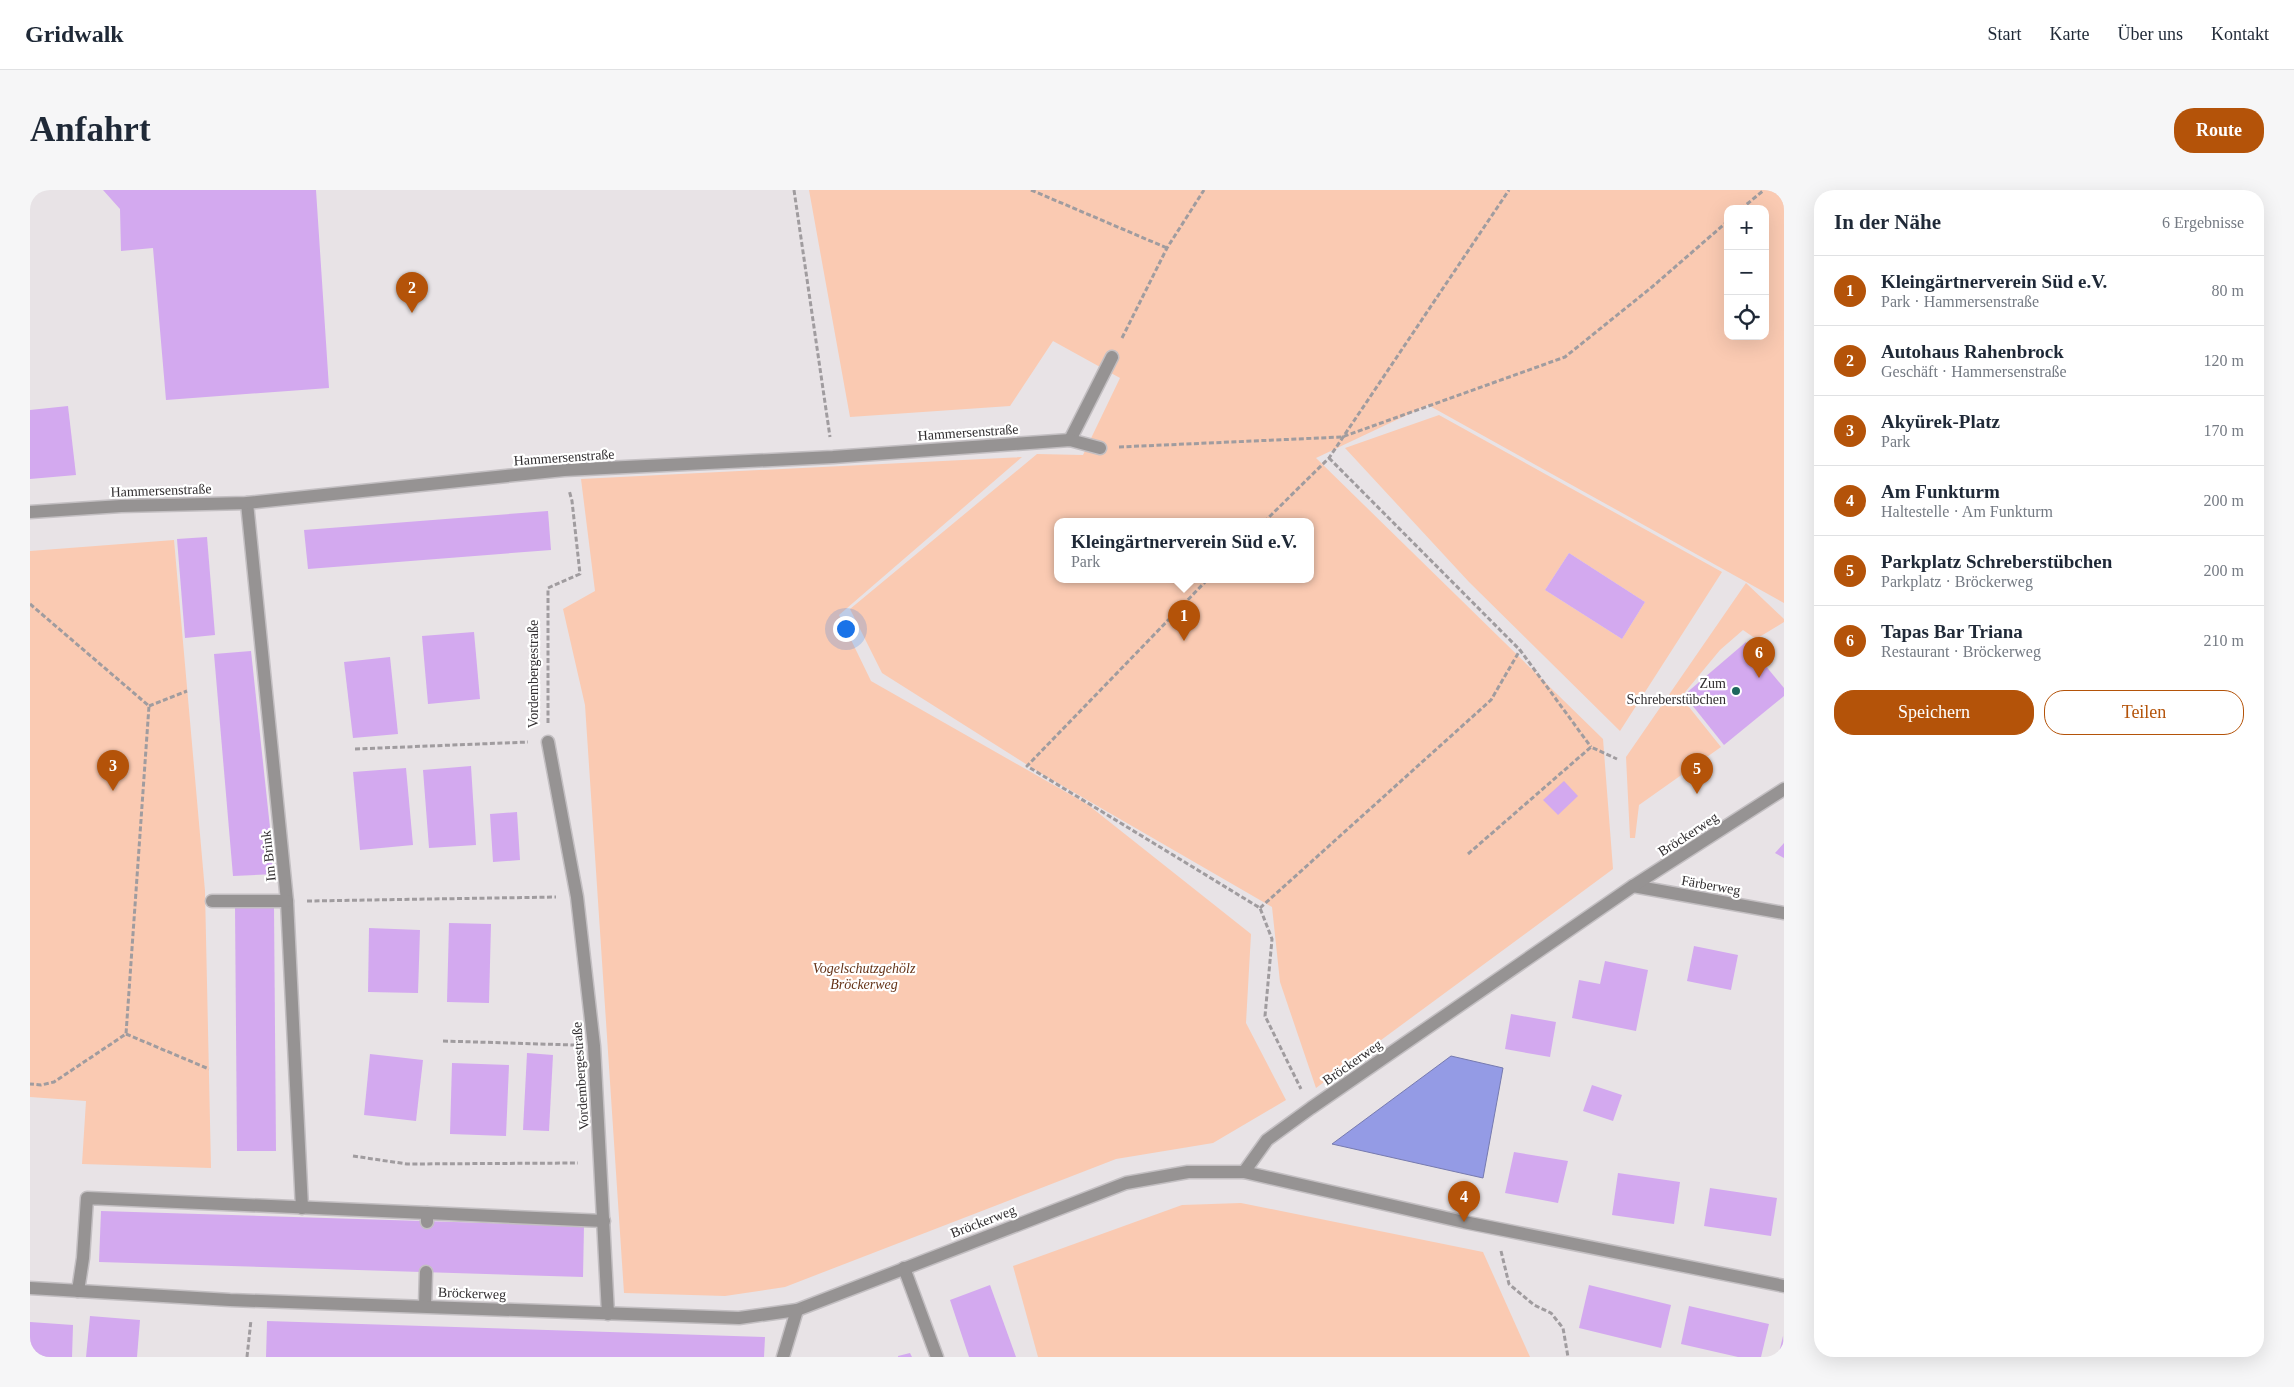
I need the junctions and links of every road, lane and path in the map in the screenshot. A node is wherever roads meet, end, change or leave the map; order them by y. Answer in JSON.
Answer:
{"nodes":[{"id":1,"x":794,"y":190,"type":"edge"},
{"id":2,"x":1031,"y":190,"type":"edge"},
{"id":3,"x":1204,"y":190,"type":"edge"},
{"id":4,"x":1509,"y":190,"type":"edge"},
{"id":5,"x":1753,"y":190,"type":"edge"},
{"id":6,"x":1764,"y":190,"type":"edge"},
{"id":7,"x":1759,"y":193,"type":"junction"},
{"id":8,"x":1746,"y":205,"type":"edge"},
{"id":9,"x":1724,"y":224,"type":"edge"},
{"id":10,"x":1166,"y":248,"type":"junction"},
{"id":11,"x":1112,"y":357,"type":"joint"},
{"id":12,"x":1342,"y":437,"type":"junction"},
{"id":13,"x":1070,"y":440,"type":"junction"},
{"id":14,"x":1100,"y":448,"type":"joint"},
{"id":15,"x":833,"y":457,"type":"junction"},
{"id":16,"x":1329,"y":458,"type":"junction"},
{"id":17,"x":564,"y":470,"type":"junction"},
{"id":18,"x":247,"y":503,"type":"junction"},
{"id":19,"x":30,"y":512,"type":"edge"},
{"id":20,"x":1268,"y":518,"type":"edge"},
{"id":21,"x":1204,"y":583,"type":"edge"},
{"id":22,"x":30,"y":604,"type":"edge"},
{"id":23,"x":1520,"y":650,"type":"junction"},
{"id":24,"x":187,"y":690,"type":"dead end"},
{"id":25,"x":149,"y":706,"type":"junction"},
{"id":26,"x":548,"y":742,"type":"junction"},
{"id":27,"x":1591,"y":747,"type":"junction"},
{"id":28,"x":355,"y":749,"type":"dead end"},
{"id":29,"x":1617,"y":759,"type":"dead end"},
{"id":30,"x":1784,"y":789,"type":"edge"},
{"id":31,"x":1468,"y":854,"type":"dead end"},
{"id":32,"x":1633,"y":886,"type":"junction"},
{"id":33,"x":577,"y":897,"type":"junction"},
{"id":34,"x":212,"y":901,"type":"dead end"},
{"id":35,"x":287,"y":901,"type":"junction"},
{"id":36,"x":1260,"y":908,"type":"junction"},
{"id":37,"x":1784,"y":913,"type":"edge"},
{"id":38,"x":126,"y":1034,"type":"junction"},
{"id":39,"x":443,"y":1041,"type":"dead end"},
{"id":40,"x":594,"y":1046,"type":"junction"},
{"id":41,"x":209,"y":1068,"type":"dead end"},
{"id":42,"x":30,"y":1084,"type":"edge"},
{"id":43,"x":1311,"y":1108,"type":"junction"},
{"id":44,"x":353,"y":1156,"type":"dead end"},
{"id":45,"x":602,"y":1163,"type":"junction"},
{"id":46,"x":1244,"y":1172,"type":"junction"},
{"id":47,"x":302,"y":1208,"type":"junction"},
{"id":48,"x":604,"y":1221,"type":"junction"},
{"id":49,"x":1496,"y":1228,"type":"junction"},
{"id":50,"x":904,"y":1268,"type":"junction"},
{"id":51,"x":426,"y":1272,"type":"dead end"},
{"id":52,"x":1784,"y":1286,"type":"edge"},
{"id":53,"x":30,"y":1288,"type":"edge"},
{"id":54,"x":78,"y":1291,"type":"junction"},
{"id":55,"x":253,"y":1300,"type":"junction"},
{"id":56,"x":426,"y":1306,"type":"junction"},
{"id":57,"x":797,"y":1310,"type":"junction"},
{"id":58,"x":608,"y":1314,"type":"junction"},
{"id":59,"x":247,"y":1357,"type":"edge"},
{"id":60,"x":783,"y":1357,"type":"edge"},
{"id":61,"x":937,"y":1357,"type":"edge"},
{"id":62,"x":1568,"y":1357,"type":"edge"}],
"edges":[{"from":1,"to":15,"type":"path"},
{"from":2,"to":10,"type":"path"},
{"from":3,"to":10,"type":"path"},
{"from":4,"to":12,"type":"path"},
{"from":5,"to":7,"type":"path"},
{"from":6,"to":7,"type":"path"},
{"from":7,"to":8,"type":"path"},
{"from":9,"to":12,"type":"path"},
{"from":10,"to":11,"type":"path"},
{"from":11,"to":13,"type":"street"},
{"from":12,"to":14,"type":"path"},
{"from":12,"to":16,"type":"path"},
{"from":13,"to":14,"type":"street","name":"Hammersenstraße"},
{"from":13,"to":15,"type":"street","name":"Hammersenstraße"},
{"from":15,"to":17,"type":"street","name":"Hammersenstraße"},
{"from":16,"to":20,"type":"path"},
{"from":16,"to":23,"type":"path"},
{"from":17,"to":18,"type":"street","name":"Hammersenstraße"},
{"from":17,"to":26,"type":"path","name":"Vordembergestraße"},
{"from":18,"to":19,"type":"street","name":"Hammersenstraße"},
{"from":18,"to":35,"type":"street","name":"Im Brink"},
{"from":21,"to":36,"type":"path"},
{"from":22,"to":25,"type":"path"},
{"from":23,"to":27,"type":"path"},
{"from":23,"to":36,"type":"path"},
{"from":24,"to":25,"type":"path"},
{"from":25,"to":38,"type":"path"},
{"from":26,"to":28,"type":"path"},
{"from":26,"to":33,"type":"street","name":"Vordembergestraße"},
{"from":27,"to":29,"type":"path"},
{"from":27,"to":31,"type":"path"},
{"from":30,"to":32,"type":"street","name":"Bröckerweg"},
{"from":32,"to":37,"type":"street","name":"Färberweg"},
{"from":32,"to":43,"type":"street","name":"Bröckerweg"},
{"from":33,"to":35,"type":"path"},
{"from":33,"to":40,"type":"street","name":"Vordembergestraße"},
{"from":34,"to":35,"type":"street"},
{"from":35,"to":47,"type":"street","name":"Im Brink"},
{"from":36,"to":43,"type":"path"},
{"from":38,"to":41,"type":"path"},
{"from":38,"to":42,"type":"path"},
{"from":39,"to":40,"type":"path"},
{"from":40,"to":45,"type":"street","name":"Vordembergestraße"},
{"from":43,"to":46,"type":"street","name":"Bröckerweg"},
{"from":44,"to":45,"type":"path"},
{"from":45,"to":48,"type":"street","name":"Vordembergestraße"},
{"from":46,"to":49,"type":"street"},
{"from":46,"to":50,"type":"street","name":"Bröckerweg"},
{"from":47,"to":48,"type":"street"},
{"from":47,"to":54,"type":"street"},
{"from":48,"to":58,"type":"street","name":"Vordembergestraße"},
{"from":49,"to":52,"type":"street"},
{"from":49,"to":62,"type":"path"},
{"from":50,"to":57,"type":"street","name":"Bröckerweg"},
{"from":50,"to":61,"type":"street"},
{"from":51,"to":56,"type":"street"},
{"from":53,"to":54,"type":"street","name":"Bröckerweg"},
{"from":54,"to":55,"type":"street","name":"Bröckerweg"},
{"from":55,"to":56,"type":"street","name":"Bröckerweg"},
{"from":55,"to":59,"type":"path"},
{"from":56,"to":58,"type":"street","name":"Bröckerweg"},
{"from":57,"to":58,"type":"street","name":"Bröckerweg"},
{"from":57,"to":60,"type":"street"}]}
